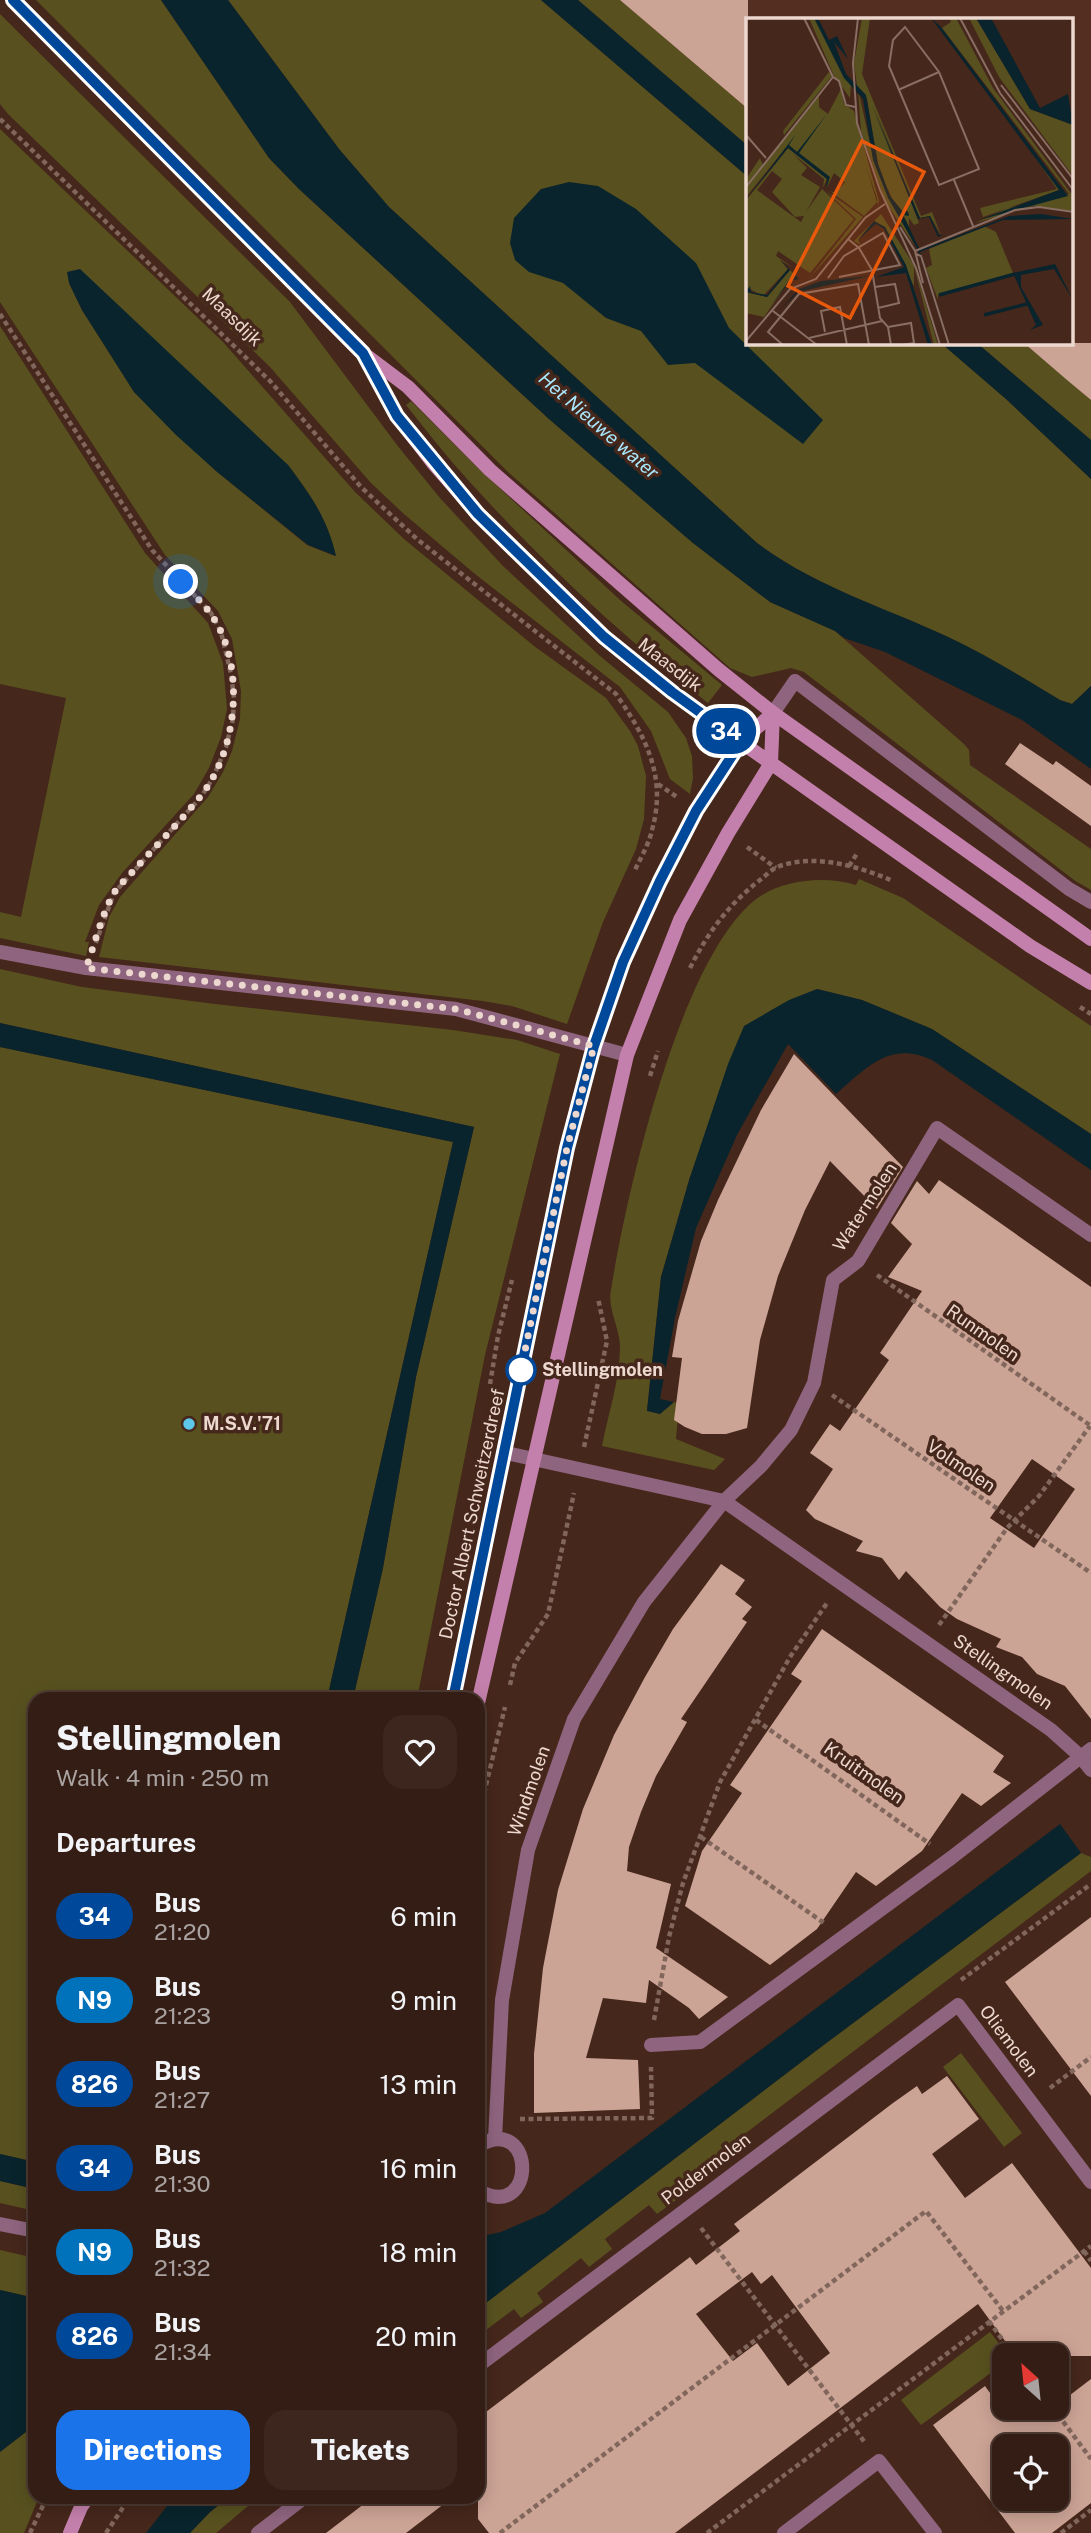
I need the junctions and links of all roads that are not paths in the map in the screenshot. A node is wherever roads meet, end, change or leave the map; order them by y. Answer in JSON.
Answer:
{"nodes":[{"id":1,"x":13,"y":0,"type":"edge"},
{"id":2,"x":363,"y":353,"type":"junction"},
{"id":3,"x":773,"y":713,"type":"junction"},
{"id":4,"x":741,"y":742,"type":"junction"},
{"id":5,"x":771,"y":763,"type":"junction"},
{"id":6,"x":1091,"y":902,"type":"edge"},
{"id":7,"x":1091,"y":939,"type":"edge"},
{"id":8,"x":0,"y":952,"type":"edge"},
{"id":9,"x":1091,"y":983,"type":"edge"},
{"id":10,"x":594,"y":1046,"type":"junction"},
{"id":11,"x":627,"y":1055,"type":"junction"},
{"id":12,"x":1091,"y":1236,"type":"edge"},
{"id":13,"x":506,"y":1454,"type":"junction"},
{"id":14,"x":533,"y":1460,"type":"junction"},
{"id":15,"x":724,"y":1501,"type":"junction"},
{"id":16,"x":455,"y":1692,"type":"edge"},
{"id":17,"x":480,"y":1692,"type":"edge"},
{"id":18,"x":1086,"y":1752,"type":"edge"},
{"id":19,"x":1091,"y":1770,"type":"edge"},
{"id":20,"x":958,"y":2005,"type":"joint"},
{"id":21,"x":651,"y":2046,"type":"road end"},
{"id":22,"x":495,"y":2139,"type":"junction"},
{"id":23,"x":485,"y":2143,"type":"edge"},
{"id":24,"x":1091,"y":2182,"type":"edge"},
{"id":25,"x":485,"y":2195,"type":"edge"},
{"id":26,"x":0,"y":2224,"type":"edge"},
{"id":27,"x":28,"y":2230,"type":"edge"},
{"id":28,"x":485,"y":2361,"type":"edge"},
{"id":29,"x":83,"y":2504,"type":"edge"},
{"id":30,"x":296,"y":2504,"type":"edge"},
{"id":31,"x":70,"y":2533,"type":"edge"},
{"id":32,"x":258,"y":2533,"type":"edge"},
{"id":33,"x":784,"y":2533,"type":"edge"},
{"id":34,"x":935,"y":2533,"type":"edge"}],
"edges":[{"from":1,"to":2,"type":"main road","name":"Maasdijk"},
{"from":2,"to":3,"type":"main road","name":"Maasdijk"},
{"from":2,"to":4,"type":"main road","name":"Maasdijk"},
{"from":3,"to":4,"type":"main road","name":"Doctor Albert Schweitzerdreef"},
{"from":3,"to":5,"type":"main road"},
{"from":3,"to":6,"type":"street"},
{"from":3,"to":7,"type":"main road","name":"Maasdijk"},
{"from":4,"to":5,"type":"main road","name":"Maasdijk"},
{"from":4,"to":10,"type":"main road","name":"Doctor Albert Schweitzerdreef"},
{"from":5,"to":9,"type":"main road","name":"Maasdijk"},
{"from":5,"to":11,"type":"main road"},
{"from":8,"to":10,"type":"street"},
{"from":10,"to":11,"type":"street"},
{"from":10,"to":13,"type":"main road","name":"Doctor Albert Schweitzerdreef"},
{"from":11,"to":14,"type":"main road"},
{"from":12,"to":15,"type":"street","name":"Watermolen"},
{"from":13,"to":14,"type":"street","name":"Stellingmolen"},
{"from":13,"to":16,"type":"main road","name":"Doctor Albert Schweitzerdreef"},
{"from":14,"to":15,"type":"street","name":"Stellingmolen"},
{"from":14,"to":17,"type":"main road"},
{"from":15,"to":18,"type":"street","name":"Stellingmolen"},
{"from":15,"to":22,"type":"street","name":"Windmolen"},
{"from":18,"to":19,"type":"street","name":"Stellingmolen"},
{"from":18,"to":21,"type":"street"},
{"from":20,"to":24,"type":"street","name":"Oliemolen"},
{"from":20,"to":28,"type":"street","name":"Poldermolen"},
{"from":22,"to":23,"type":"street"},
{"from":22,"to":25,"type":"street"},
{"from":26,"to":27,"type":"street"},
{"from":29,"to":31,"type":"main road"},
{"from":30,"to":32,"type":"street"},
{"from":33,"to":34,"type":"street"}]}
